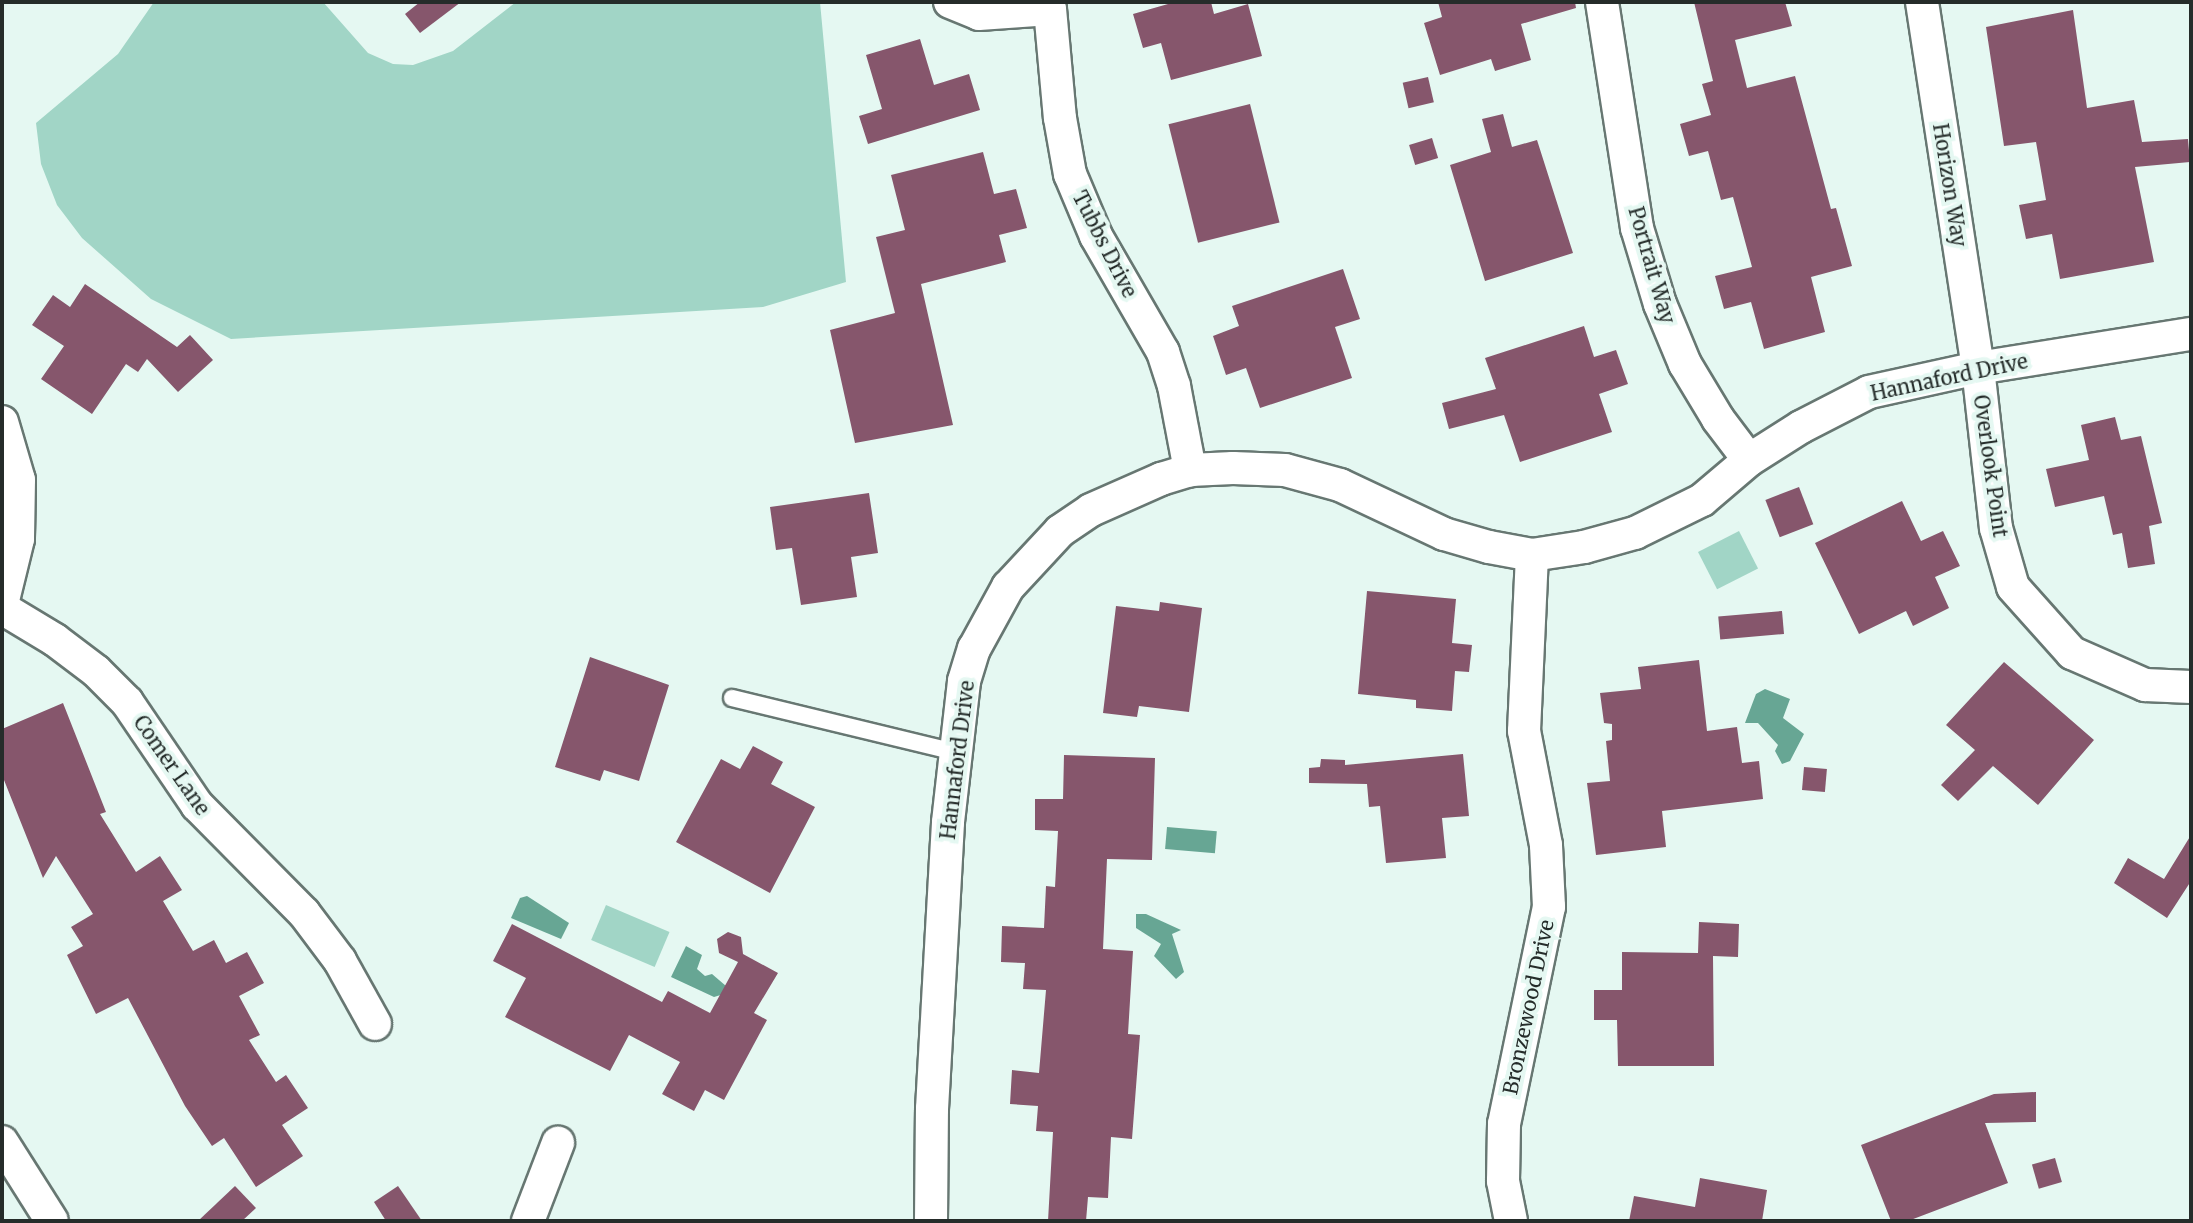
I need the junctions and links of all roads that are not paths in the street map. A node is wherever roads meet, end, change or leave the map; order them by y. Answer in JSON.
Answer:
{"nodes":[{"id":1,"x":950,"y":2,"type":"edge"},
{"id":2,"x":1602,"y":2,"type":"edge"},
{"id":3,"x":1922,"y":2,"type":"edge"},
{"id":4,"x":2191,"y":334,"type":"edge"},
{"id":5,"x":1978,"y":368,"type":"junction"},
{"id":6,"x":2,"y":422,"type":"edge"},
{"id":7,"x":1749,"y":460,"type":"junction"},
{"id":8,"x":1190,"y":470,"type":"junction"},
{"id":9,"x":1532,"y":555,"type":"junction"},
{"id":10,"x":2,"y":606,"type":"edge"},
{"id":11,"x":2191,"y":687,"type":"edge"},
{"id":12,"x":732,"y":698,"type":"dead end"},
{"id":13,"x":955,"y":752,"type":"junction"},
{"id":14,"x":375,"y":1024,"type":"dead end"},
{"id":15,"x":2,"y":1142,"type":"edge"},
{"id":16,"x":558,"y":1143,"type":"dead end"},
{"id":17,"x":52,"y":1221,"type":"edge"},
{"id":18,"x":528,"y":1221,"type":"edge"},
{"id":19,"x":931,"y":1221,"type":"edge"},
{"id":20,"x":1511,"y":1221,"type":"edge"}],
"edges":[{"from":1,"to":8,"type":"street","name":"Tubbs Drive"},
{"from":2,"to":7,"type":"street","name":"Portrait Way"},
{"from":3,"to":5,"type":"street","name":"Horizon Way"},
{"from":4,"to":5,"type":"street","name":"Hannaford Drive"},
{"from":5,"to":7,"type":"street","name":"Hannaford Drive"},
{"from":5,"to":11,"type":"street","name":"Overlook Point"},
{"from":6,"to":10,"type":"street"},
{"from":7,"to":9,"type":"street","name":"Hannaford Drive"},
{"from":8,"to":9,"type":"street","name":"Hannaford Drive"},
{"from":8,"to":13,"type":"street","name":"Hannaford Drive"},
{"from":9,"to":20,"type":"street","name":"Bronzewood Drive"},
{"from":10,"to":14,"type":"street","name":"Comer Lane"},
{"from":12,"to":13,"type":"lane"},
{"from":13,"to":19,"type":"street","name":"Hannaford Drive"},
{"from":15,"to":17,"type":"street"},
{"from":16,"to":18,"type":"street"}]}
